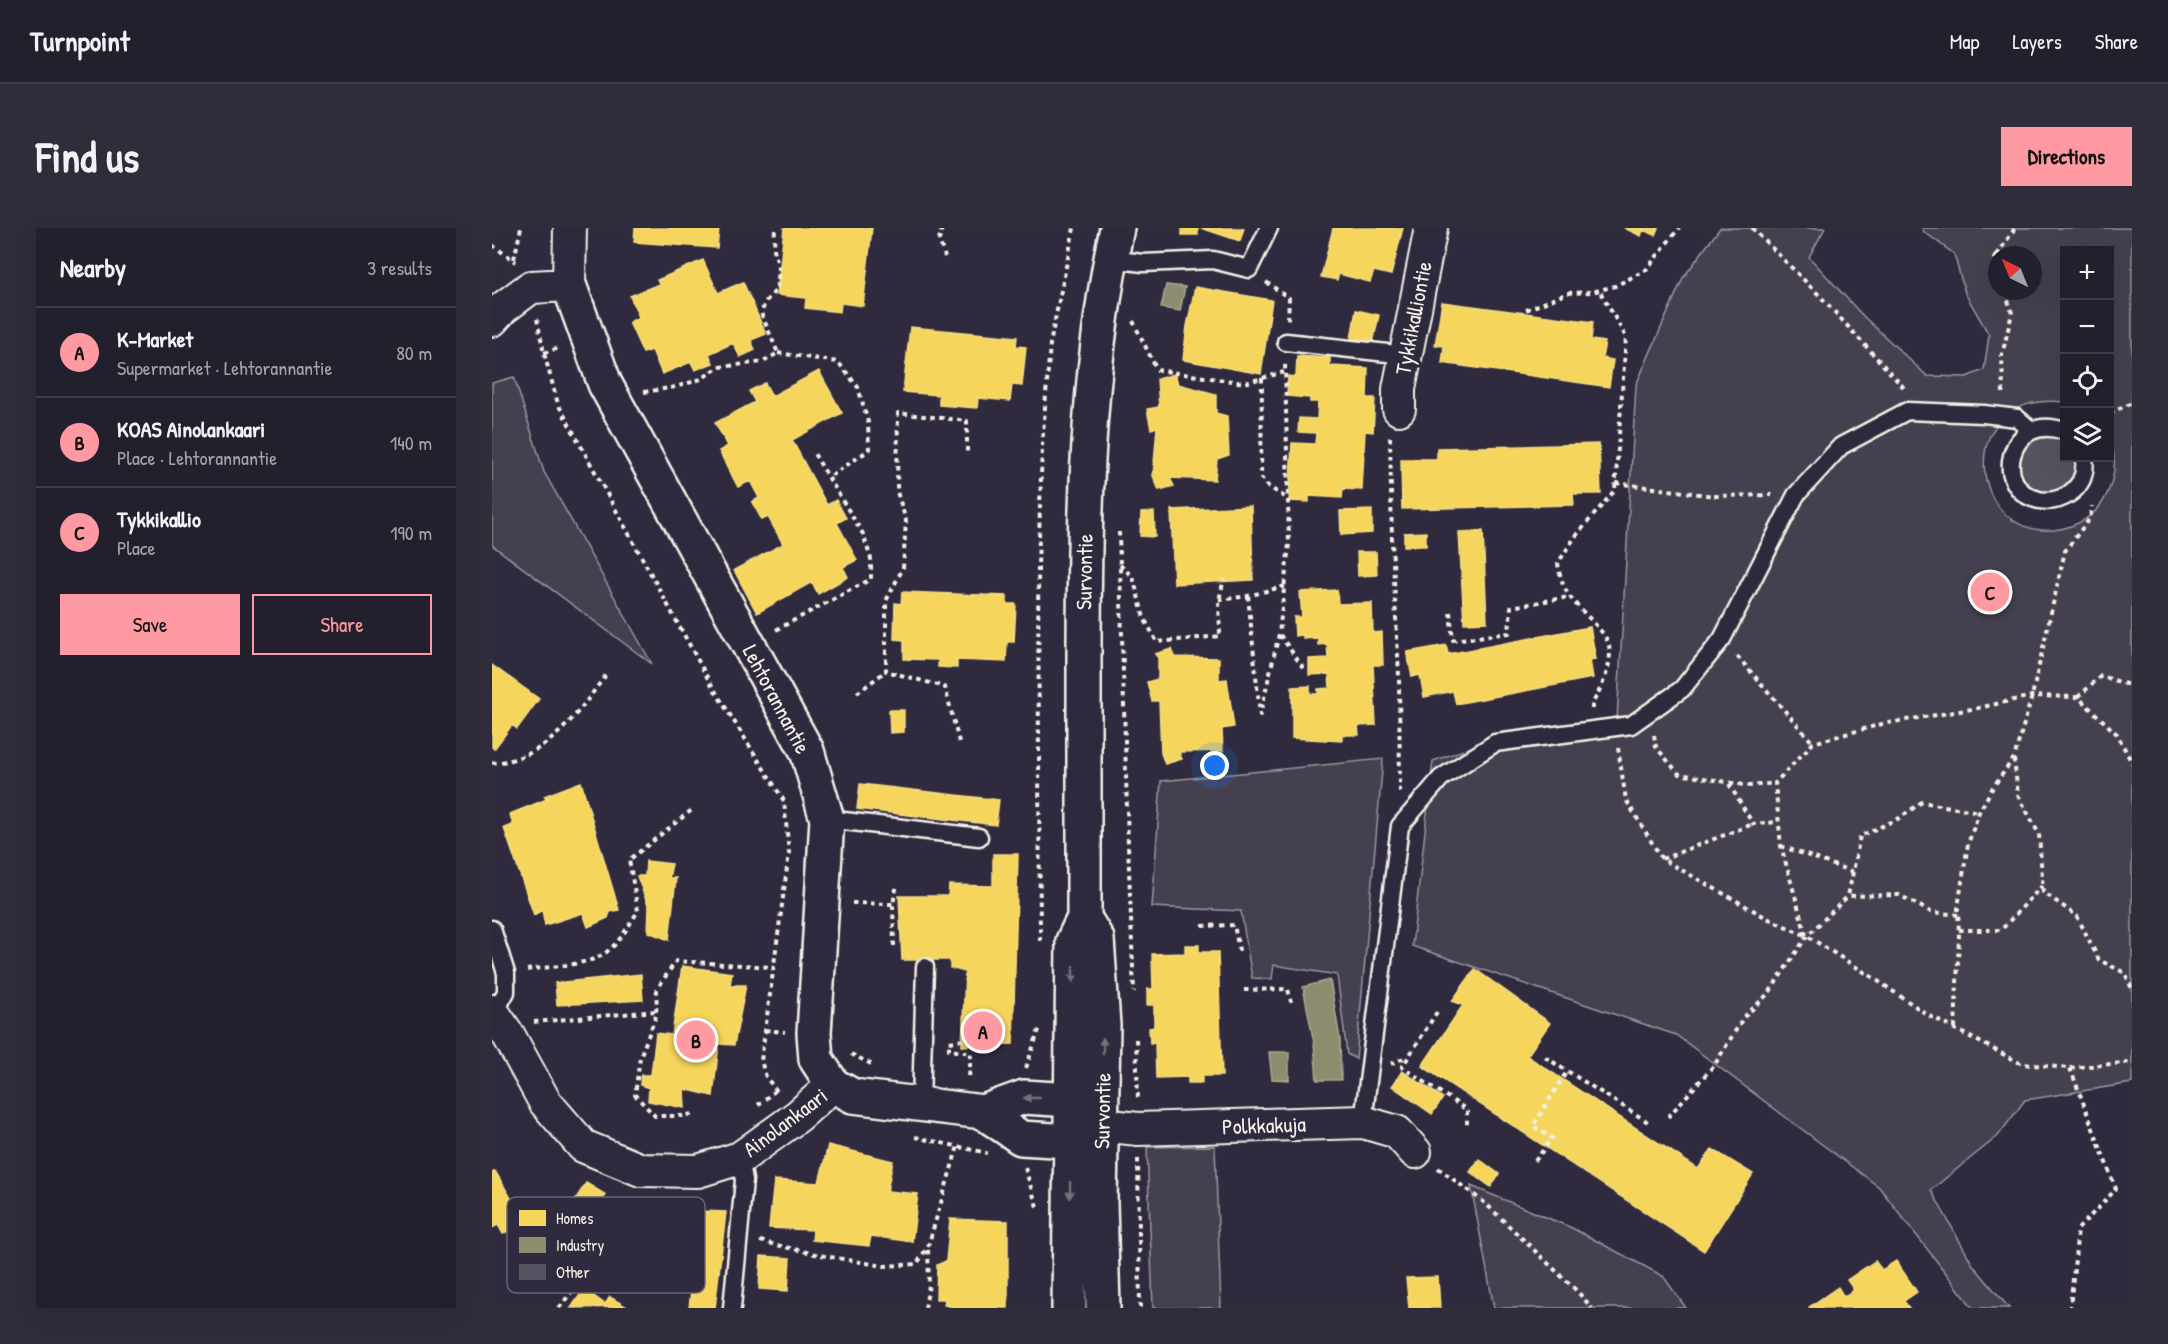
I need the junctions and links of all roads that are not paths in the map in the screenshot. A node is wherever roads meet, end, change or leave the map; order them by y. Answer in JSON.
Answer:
{"nodes":[{"id":1,"x":570,"y":228,"type":"edge"},
{"id":2,"x":1269,"y":228,"type":"edge"},
{"id":3,"x":1431,"y":228,"type":"edge"},
{"id":4,"x":1113,"y":244,"type":"edge"},
{"id":5,"x":569,"y":285,"type":"junction"},
{"id":6,"x":492,"y":320,"type":"edge"},
{"id":7,"x":1287,"y":342,"type":"road end"},
{"id":8,"x":1406,"y":355,"type":"junction"},
{"id":9,"x":1399,"y":409,"type":"road end"},
{"id":10,"x":2031,"y":430,"type":"junction"},
{"id":11,"x":2060,"y":430,"type":"edge"},
{"id":12,"x":2084,"y":462,"type":"edge"},
{"id":13,"x":826,"y":819,"type":"junction"},
{"id":14,"x":979,"y":837,"type":"dead end"},
{"id":15,"x":1084,"y":918,"type":"junction"},
{"id":16,"x":492,"y":929,"type":"edge"},
{"id":17,"x":925,"y":967,"type":"dead end"},
{"id":18,"x":498,"y":1005,"type":"edge"},
{"id":19,"x":833,"y":1085,"type":"junction"},
{"id":20,"x":1071,"y":1100,"type":"junction"},
{"id":21,"x":921,"y":1104,"type":"junction"},
{"id":22,"x":983,"y":1112,"type":"junction"},
{"id":23,"x":1363,"y":1122,"type":"junction"},
{"id":24,"x":1102,"y":1125,"type":"junction"},
{"id":25,"x":1070,"y":1141,"type":"junction"},
{"id":26,"x":1415,"y":1152,"type":"road end"},
{"id":27,"x":740,"y":1158,"type":"junction"},
{"id":28,"x":732,"y":1308,"type":"edge"},
{"id":29,"x":1069,"y":1308,"type":"edge"},
{"id":30,"x":1103,"y":1308,"type":"edge"}],
"edges":[{"from":1,"to":5,"type":"street","name":"Lehtorannantie"},
{"from":2,"to":4,"type":"lane"},
{"from":3,"to":8,"type":"street","name":"Tykkikalliontie"},
{"from":4,"to":15,"type":"main road","name":"Survontie"},
{"from":5,"to":6,"type":"street"},
{"from":5,"to":13,"type":"main road","name":"Lehtorannantie"},
{"from":7,"to":8,"type":"lane"},
{"from":8,"to":9,"type":"street","name":"Tykkikalliontie"},
{"from":10,"to":11,"type":"lane"},
{"from":10,"to":12,"type":"lane"},
{"from":10,"to":23,"type":"lane"},
{"from":13,"to":14,"type":"lane"},
{"from":13,"to":19,"type":"main road","name":"Lehtorannantie"},
{"from":15,"to":20,"type":"main road","name":"Survontie","one_way":true},
{"from":24,"to":15,"type":"main road","name":"Survontie","one_way":true},
{"from":16,"to":18,"type":"lane"},
{"from":17,"to":21,"type":"lane"},
{"from":18,"to":27,"type":"street","name":"Ainolankaari"},
{"from":19,"to":21,"type":"main road"},
{"from":19,"to":27,"type":"street","name":"Ainolankaari"},
{"from":20,"to":22,"type":"main road","one_way":true},
{"from":20,"to":24,"type":"main road"},
{"from":20,"to":25,"type":"main road","name":"Survontie"},
{"from":21,"to":22,"type":"main road"},
{"from":22,"to":25,"type":"main road"},
{"from":23,"to":24,"type":"street","name":"Polkkakuja"},
{"from":23,"to":26,"type":"street","name":"Polkkakuja"},
{"from":24,"to":25,"type":"main road"},
{"from":24,"to":30,"type":"main road","name":"Survontie"},
{"from":25,"to":29,"type":"main road","name":"Survontie","one_way":true},
{"from":27,"to":28,"type":"lane"}]}
